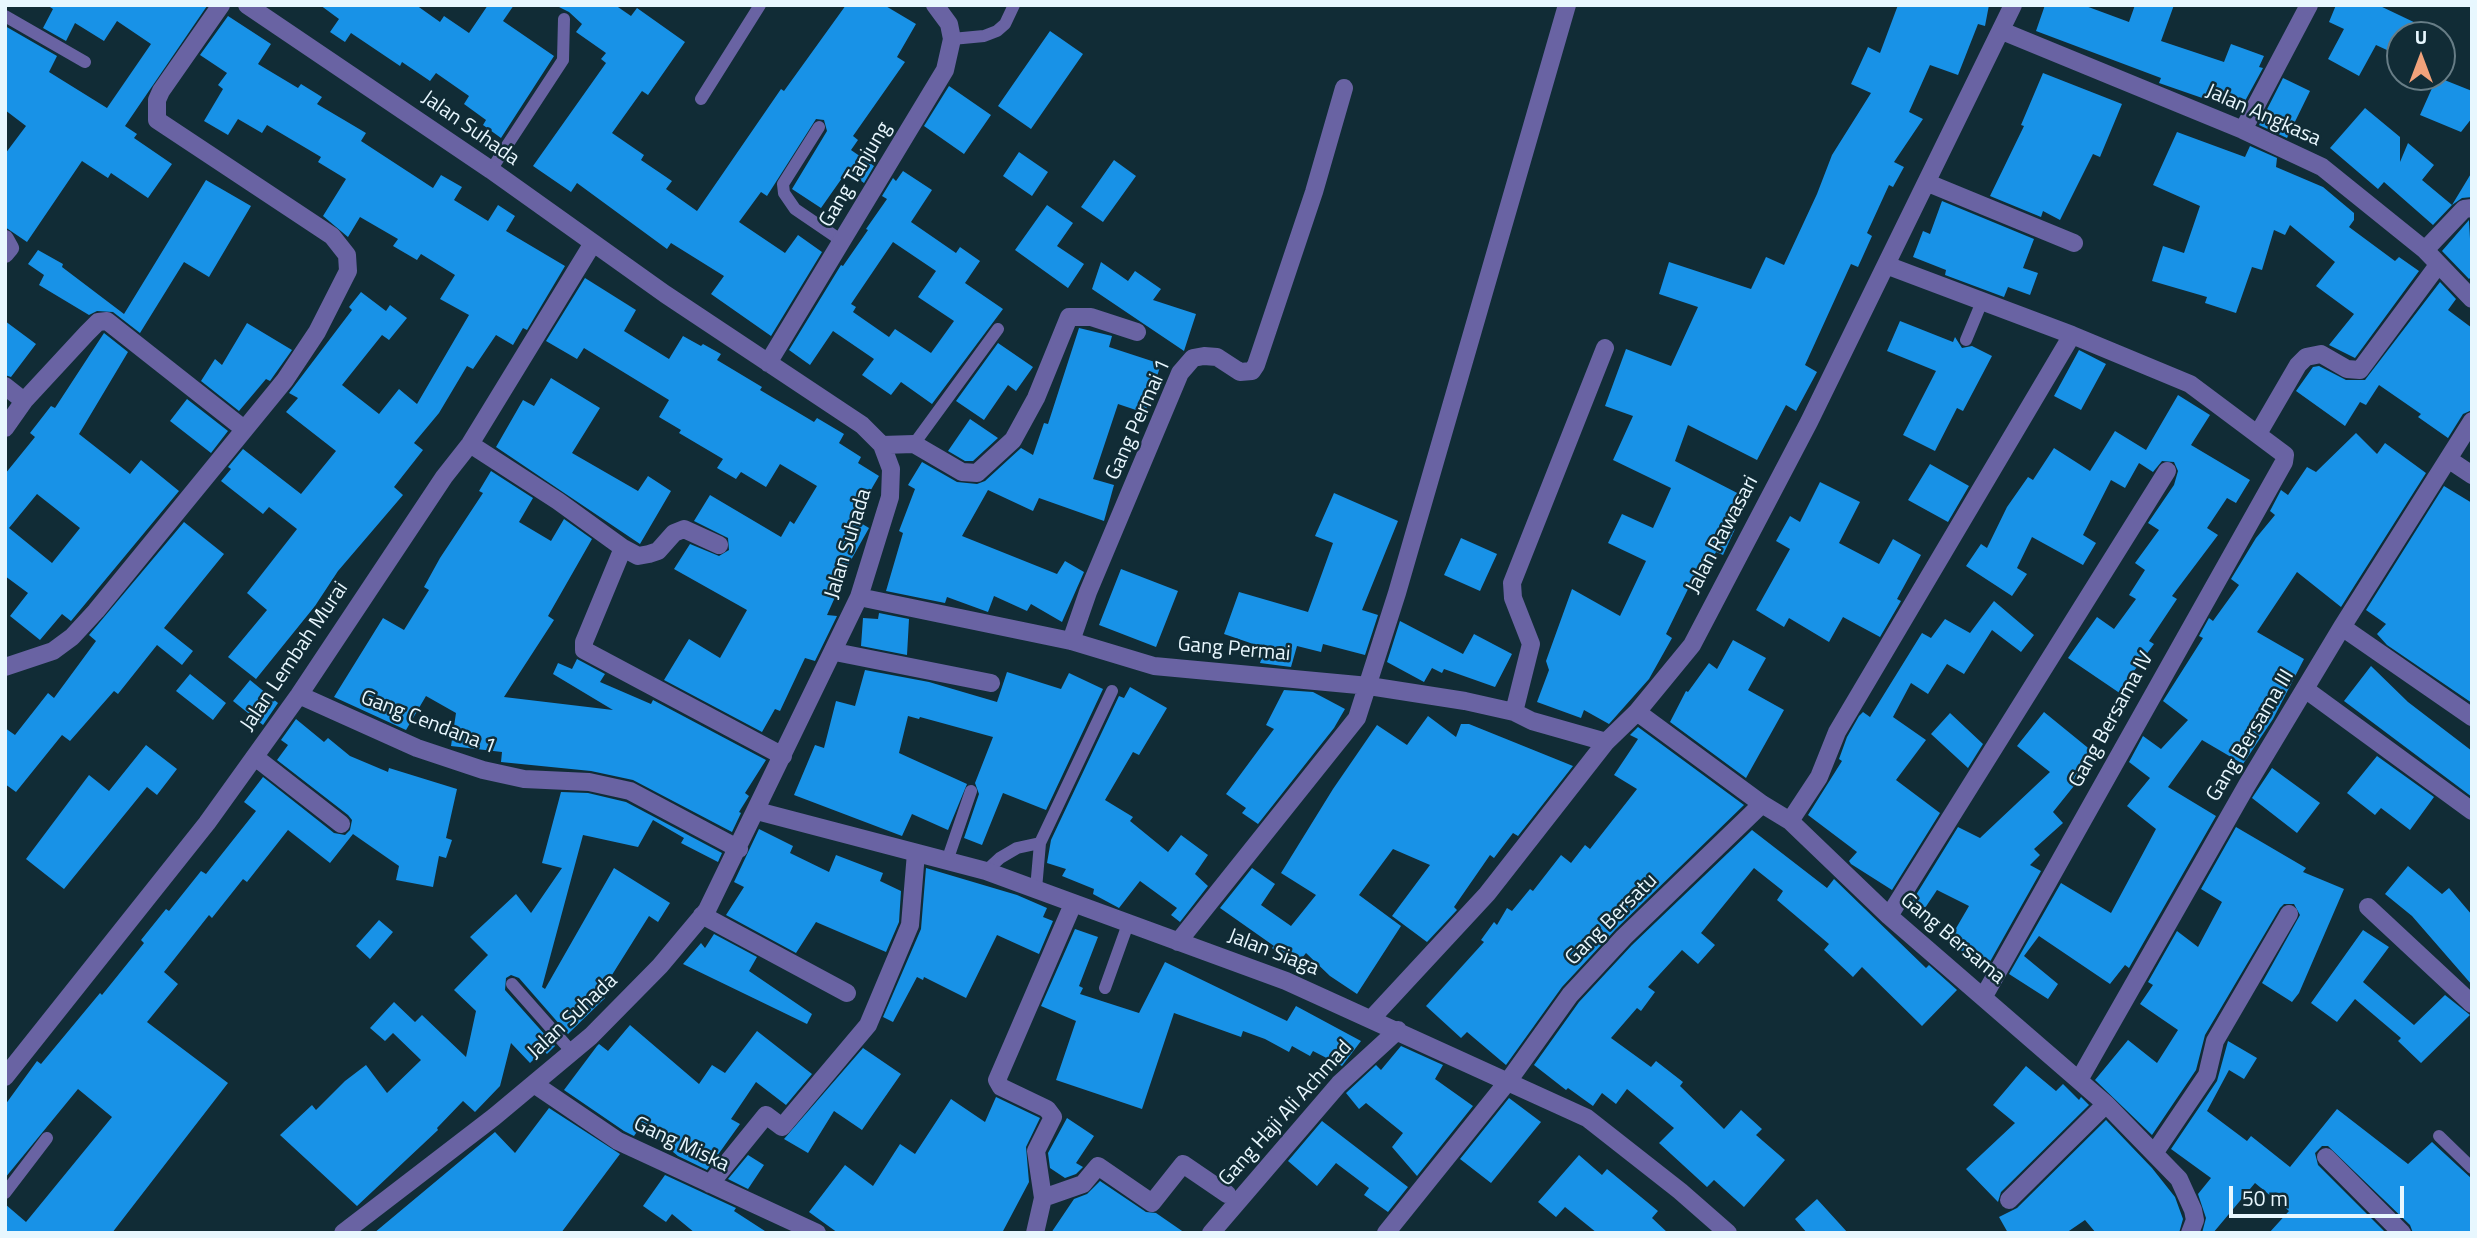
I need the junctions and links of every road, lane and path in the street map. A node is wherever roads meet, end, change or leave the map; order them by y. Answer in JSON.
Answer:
{"nodes":[{"id":1,"x":221,"y":5,"type":"edge"},
{"id":2,"x":247,"y":5,"type":"edge"},
{"id":3,"x":760,"y":5,"type":"edge"},
{"id":4,"x":935,"y":5,"type":"edge"},
{"id":5,"x":1014,"y":5,"type":"edge"},
{"id":6,"x":1567,"y":5,"type":"edge"},
{"id":7,"x":2013,"y":5,"type":"edge"},
{"id":8,"x":2309,"y":5,"type":"edge"},
{"id":9,"x":5,"y":16,"type":"edge"},
{"id":10,"x":564,"y":19,"type":"dead end"},
{"id":11,"x":2002,"y":31,"type":"junction"},
{"id":12,"x":952,"y":39,"type":"junction"},
{"id":13,"x":85,"y":62,"type":"dead end"},
{"id":14,"x":1344,"y":88,"type":"dead end"},
{"id":15,"x":701,"y":99,"type":"dead end"},
{"id":16,"x":819,"y":127,"type":"dead end"},
{"id":17,"x":2243,"y":130,"type":"junction"},
{"id":18,"x":491,"y":170,"type":"junction"},
{"id":19,"x":1928,"y":183,"type":"junction"},
{"id":20,"x":2472,"y":208,"type":"edge"},
{"id":21,"x":5,"y":239,"type":"edge"},
{"id":22,"x":842,"y":241,"type":"junction"},
{"id":23,"x":593,"y":243,"type":"junction"},
{"id":24,"x":2074,"y":243,"type":"dead end"},
{"id":25,"x":2425,"y":250,"type":"junction"},
{"id":26,"x":5,"y":254,"type":"edge"},
{"id":27,"x":1886,"y":265,"type":"junction"},
{"id":28,"x":2438,"y":265,"type":"junction"},
{"id":29,"x":2472,"y":299,"type":"edge"},
{"id":30,"x":1981,"y":304,"type":"junction"},
{"id":31,"x":998,"y":329,"type":"dead end"},
{"id":32,"x":1137,"y":332,"type":"dead end"},
{"id":33,"x":2072,"y":335,"type":"junction"},
{"id":34,"x":1966,"y":340,"type":"dead end"},
{"id":35,"x":1605,"y":348,"type":"dead end"},
{"id":36,"x":768,"y":363,"type":"junction"},
{"id":37,"x":5,"y":386,"type":"edge"},
{"id":38,"x":24,"y":401,"type":"junction"},
{"id":39,"x":2472,"y":421,"type":"edge"},
{"id":40,"x":5,"y":428,"type":"edge"},
{"id":41,"x":244,"y":429,"type":"junction"},
{"id":42,"x":2259,"y":432,"type":"junction"},
{"id":43,"x":470,"y":443,"type":"junction"},
{"id":44,"x":914,"y":444,"type":"junction"},
{"id":45,"x":882,"y":445,"type":"junction"},
{"id":46,"x":2448,"y":459,"type":"junction"},
{"id":47,"x":2166,"y":471,"type":"dead end"},
{"id":48,"x":2472,"y":475,"type":"edge"},
{"id":49,"x":719,"y":545,"type":"dead end"},
{"id":50,"x":624,"y":548,"type":"junction"},
{"id":51,"x":859,"y":597,"type":"junction"},
{"id":52,"x":2342,"y":627,"type":"junction"},
{"id":53,"x":1071,"y":641,"type":"junction"},
{"id":54,"x":835,"y":652,"type":"junction"},
{"id":55,"x":5,"y":667,"type":"edge"},
{"id":56,"x":991,"y":683,"type":"dead end"},
{"id":57,"x":1369,"y":686,"type":"junction"},
{"id":58,"x":2305,"y":689,"type":"junction"},
{"id":59,"x":1112,"y":691,"type":"dead end"},
{"id":60,"x":299,"y":695,"type":"junction"},
{"id":61,"x":1514,"y":712,"type":"junction"},
{"id":62,"x":1637,"y":712,"type":"junction"},
{"id":63,"x":2472,"y":717,"type":"edge"},
{"id":64,"x":1606,"y":741,"type":"junction"},
{"id":65,"x":783,"y":756,"type":"junction"},
{"id":66,"x":255,"y":757,"type":"junction"},
{"id":67,"x":971,"y":791,"type":"dead end"},
{"id":68,"x":1762,"y":804,"type":"junction"},
{"id":69,"x":757,"y":811,"type":"junction"},
{"id":70,"x":2472,"y":811,"type":"edge"},
{"id":71,"x":1790,"y":821,"type":"junction"},
{"id":72,"x":341,"y":824,"type":"dead end"},
{"id":73,"x":1040,"y":843,"type":"junction"},
{"id":74,"x":739,"y":849,"type":"junction"},
{"id":75,"x":916,"y":853,"type":"junction"},
{"id":76,"x":947,"y":862,"type":"junction"},
{"id":77,"x":986,"y":872,"type":"junction"},
{"id":78,"x":1036,"y":889,"type":"junction"},
{"id":79,"x":1073,"y":904,"type":"junction"},
{"id":80,"x":2368,"y":907,"type":"dead end"},
{"id":81,"x":2289,"y":914,"type":"dead end"},
{"id":82,"x":702,"y":915,"type":"junction"},
{"id":83,"x":1889,"y":916,"type":"junction"},
{"id":84,"x":1128,"y":924,"type":"junction"},
{"id":85,"x":1178,"y":942,"type":"junction"},
{"id":86,"x":512,"y":984,"type":"dead end"},
{"id":87,"x":1105,"y":988,"type":"dead end"},
{"id":88,"x":847,"y":993,"type":"dead end"},
{"id":89,"x":1984,"y":996,"type":"junction"},
{"id":90,"x":2472,"y":1004,"type":"edge"},
{"id":91,"x":1372,"y":1018,"type":"junction"},
{"id":92,"x":1398,"y":1030,"type":"junction"},
{"id":93,"x":572,"y":1052,"type":"junction"},
{"id":94,"x":5,"y":1076,"type":"edge"},
{"id":95,"x":1509,"y":1080,"type":"junction"},
{"id":96,"x":2079,"y":1080,"type":"junction"},
{"id":97,"x":534,"y":1084,"type":"junction"},
{"id":98,"x":2106,"y":1104,"type":"junction"},
{"id":99,"x":2439,"y":1136,"type":"dead end"},
{"id":100,"x":47,"y":1138,"type":"dead end"},
{"id":101,"x":2155,"y":1152,"type":"junction"},
{"id":102,"x":2326,"y":1157,"type":"dead end"},
{"id":103,"x":2472,"y":1168,"type":"edge"},
{"id":104,"x":710,"y":1184,"type":"junction"},
{"id":105,"x":5,"y":1193,"type":"edge"},
{"id":106,"x":1227,"y":1194,"type":"dead end"},
{"id":107,"x":1043,"y":1198,"type":"junction"},
{"id":108,"x":2009,"y":1200,"type":"dead end"},
{"id":109,"x":343,"y":1233,"type":"edge"},
{"id":110,"x":817,"y":1233,"type":"edge"},
{"id":111,"x":1035,"y":1233,"type":"edge"},
{"id":112,"x":1211,"y":1233,"type":"edge"},
{"id":113,"x":1386,"y":1233,"type":"edge"},
{"id":114,"x":1728,"y":1233,"type":"edge"},
{"id":115,"x":2190,"y":1233,"type":"edge"},
{"id":116,"x":2402,"y":1233,"type":"edge"}],
"edges":[{"from":1,"to":41,"type":"street"},
{"from":2,"to":18,"type":"street","name":"Jalan Suhada"},
{"from":3,"to":15,"type":"lane"},
{"from":4,"to":12,"type":"street"},
{"from":5,"to":12,"type":"lane"},
{"from":6,"to":57,"type":"street"},
{"from":7,"to":11,"type":"street","name":"Jalan Rawasari"},
{"from":8,"to":17,"type":"street"},
{"from":9,"to":13,"type":"lane"},
{"from":10,"to":18,"type":"lane"},
{"from":11,"to":17,"type":"street","name":"Jalan Angkasa"},
{"from":11,"to":19,"type":"street","name":"Jalan Rawasari"},
{"from":12,"to":22,"type":"street","name":"Gang Tanjung"},
{"from":14,"to":53,"type":"street","name":"Gang Permai 1"},
{"from":16,"to":22,"type":"lane"},
{"from":17,"to":25,"type":"street","name":"Jalan Angkasa"},
{"from":18,"to":23,"type":"street","name":"Jalan Suhada"},
{"from":19,"to":24,"type":"street"},
{"from":19,"to":27,"type":"street","name":"Jalan Rawasari"},
{"from":20,"to":25,"type":"street"},
{"from":21,"to":26,"type":"street"},
{"from":22,"to":36,"type":"street","name":"Gang Tanjung"},
{"from":23,"to":36,"type":"street","name":"Jalan Suhada"},
{"from":23,"to":43,"type":"street","name":"Jalan Lembah Murai"},
{"from":25,"to":28,"type":"street","name":"Jalan Angkasa"},
{"from":27,"to":30,"type":"street"},
{"from":27,"to":62,"type":"street","name":"Jalan Rawasari"},
{"from":28,"to":29,"type":"street","name":"Jalan Angkasa"},
{"from":28,"to":42,"type":"street"},
{"from":30,"to":33,"type":"street"},
{"from":30,"to":34,"type":"lane"},
{"from":31,"to":44,"type":"lane"},
{"from":32,"to":44,"type":"street"},
{"from":33,"to":42,"type":"street"},
{"from":33,"to":71,"type":"street"},
{"from":35,"to":61,"type":"street"},
{"from":36,"to":45,"type":"street","name":"Jalan Suhada"},
{"from":37,"to":38,"type":"street"},
{"from":38,"to":40,"type":"street"},
{"from":38,"to":41,"type":"street"},
{"from":39,"to":46,"type":"street","name":"Gang Bersama III"},
{"from":41,"to":55,"type":"street"},
{"from":42,"to":89,"type":"street","name":"Gang Bersama IV"},
{"from":43,"to":50,"type":"street"},
{"from":43,"to":60,"type":"street","name":"Jalan Lembah Murai"},
{"from":44,"to":45,"type":"street"},
{"from":45,"to":51,"type":"street","name":"Jalan Suhada"},
{"from":46,"to":48,"type":"street"},
{"from":46,"to":52,"type":"street","name":"Gang Bersama III"},
{"from":47,"to":83,"type":"street"},
{"from":49,"to":50,"type":"street"},
{"from":50,"to":65,"type":"street"},
{"from":51,"to":53,"type":"street","name":"Gang Permai"},
{"from":51,"to":54,"type":"street","name":"Jalan Suhada"},
{"from":52,"to":58,"type":"street","name":"Gang Bersama III"},
{"from":52,"to":63,"type":"street"},
{"from":53,"to":57,"type":"street","name":"Gang Permai"},
{"from":54,"to":56,"type":"street"},
{"from":54,"to":65,"type":"street","name":"Jalan Suhada"},
{"from":57,"to":61,"type":"street","name":"Gang Permai"},
{"from":57,"to":85,"type":"street"},
{"from":58,"to":70,"type":"street"},
{"from":58,"to":96,"type":"street","name":"Gang Bersama III"},
{"from":59,"to":73,"type":"lane"},
{"from":60,"to":66,"type":"street","name":"Jalan Lembah Murai"},
{"from":60,"to":74,"type":"street","name":"Gang Cendana 1"},
{"from":61,"to":64,"type":"street","name":"Gang Permai"},
{"from":62,"to":64,"type":"street","name":"Jalan Rawasari"},
{"from":62,"to":68,"type":"street","name":"Gang Bersama"},
{"from":64,"to":91,"type":"street","name":"Jalan Rawasari"},
{"from":65,"to":69,"type":"street","name":"Jalan Suhada"},
{"from":66,"to":72,"type":"street"},
{"from":66,"to":94,"type":"street","name":"Jalan Lembah Murai"},
{"from":67,"to":76,"type":"lane"},
{"from":68,"to":71,"type":"street","name":"Gang Bersama"},
{"from":68,"to":95,"type":"street","name":"Gang Bersatu"},
{"from":69,"to":74,"type":"street","name":"Jalan Suhada"},
{"from":69,"to":75,"type":"street","name":"Jalan Siaga"},
{"from":71,"to":83,"type":"street","name":"Gang Bersama"},
{"from":73,"to":77,"type":"lane"},
{"from":73,"to":78,"type":"lane"},
{"from":74,"to":82,"type":"street","name":"Jalan Suhada"},
{"from":75,"to":76,"type":"street","name":"Jalan Siaga"},
{"from":75,"to":104,"type":"street"},
{"from":76,"to":77,"type":"street","name":"Jalan Siaga"},
{"from":77,"to":78,"type":"street","name":"Jalan Siaga"},
{"from":78,"to":79,"type":"street","name":"Jalan Siaga"},
{"from":79,"to":84,"type":"street","name":"Jalan Siaga"},
{"from":79,"to":107,"type":"street"},
{"from":80,"to":90,"type":"street"},
{"from":81,"to":101,"type":"street"},
{"from":82,"to":88,"type":"street"},
{"from":82,"to":93,"type":"street","name":"Jalan Suhada"},
{"from":83,"to":89,"type":"street","name":"Gang Bersama"},
{"from":84,"to":85,"type":"street","name":"Jalan Siaga"},
{"from":84,"to":87,"type":"lane"},
{"from":85,"to":91,"type":"street","name":"Jalan Siaga"},
{"from":86,"to":93,"type":"lane"},
{"from":89,"to":96,"type":"street","name":"Gang Bersama"},
{"from":91,"to":92,"type":"street","name":"Jalan Siaga"},
{"from":92,"to":95,"type":"street","name":"Jalan Siaga"},
{"from":92,"to":112,"type":"street","name":"Gang Haji Ali Achmad"},
{"from":93,"to":97,"type":"street","name":"Jalan Suhada"},
{"from":95,"to":113,"type":"street","name":"Gang Bersatu"},
{"from":95,"to":114,"type":"street","name":"Jalan Siaga"},
{"from":96,"to":98,"type":"street","name":"Gang Bersama"},
{"from":97,"to":104,"type":"street","name":"Gang Miska"},
{"from":97,"to":109,"type":"street","name":"Jalan Suhada"},
{"from":98,"to":101,"type":"street","name":"Gang Bersama"},
{"from":98,"to":108,"type":"street"},
{"from":99,"to":103,"type":"lane"},
{"from":100,"to":105,"type":"lane"},
{"from":101,"to":115,"type":"street","name":"Gang Bersama"},
{"from":102,"to":116,"type":"street"},
{"from":104,"to":110,"type":"street","name":"Gang Miska"},
{"from":106,"to":107,"type":"street"},
{"from":107,"to":111,"type":"street"}]}
